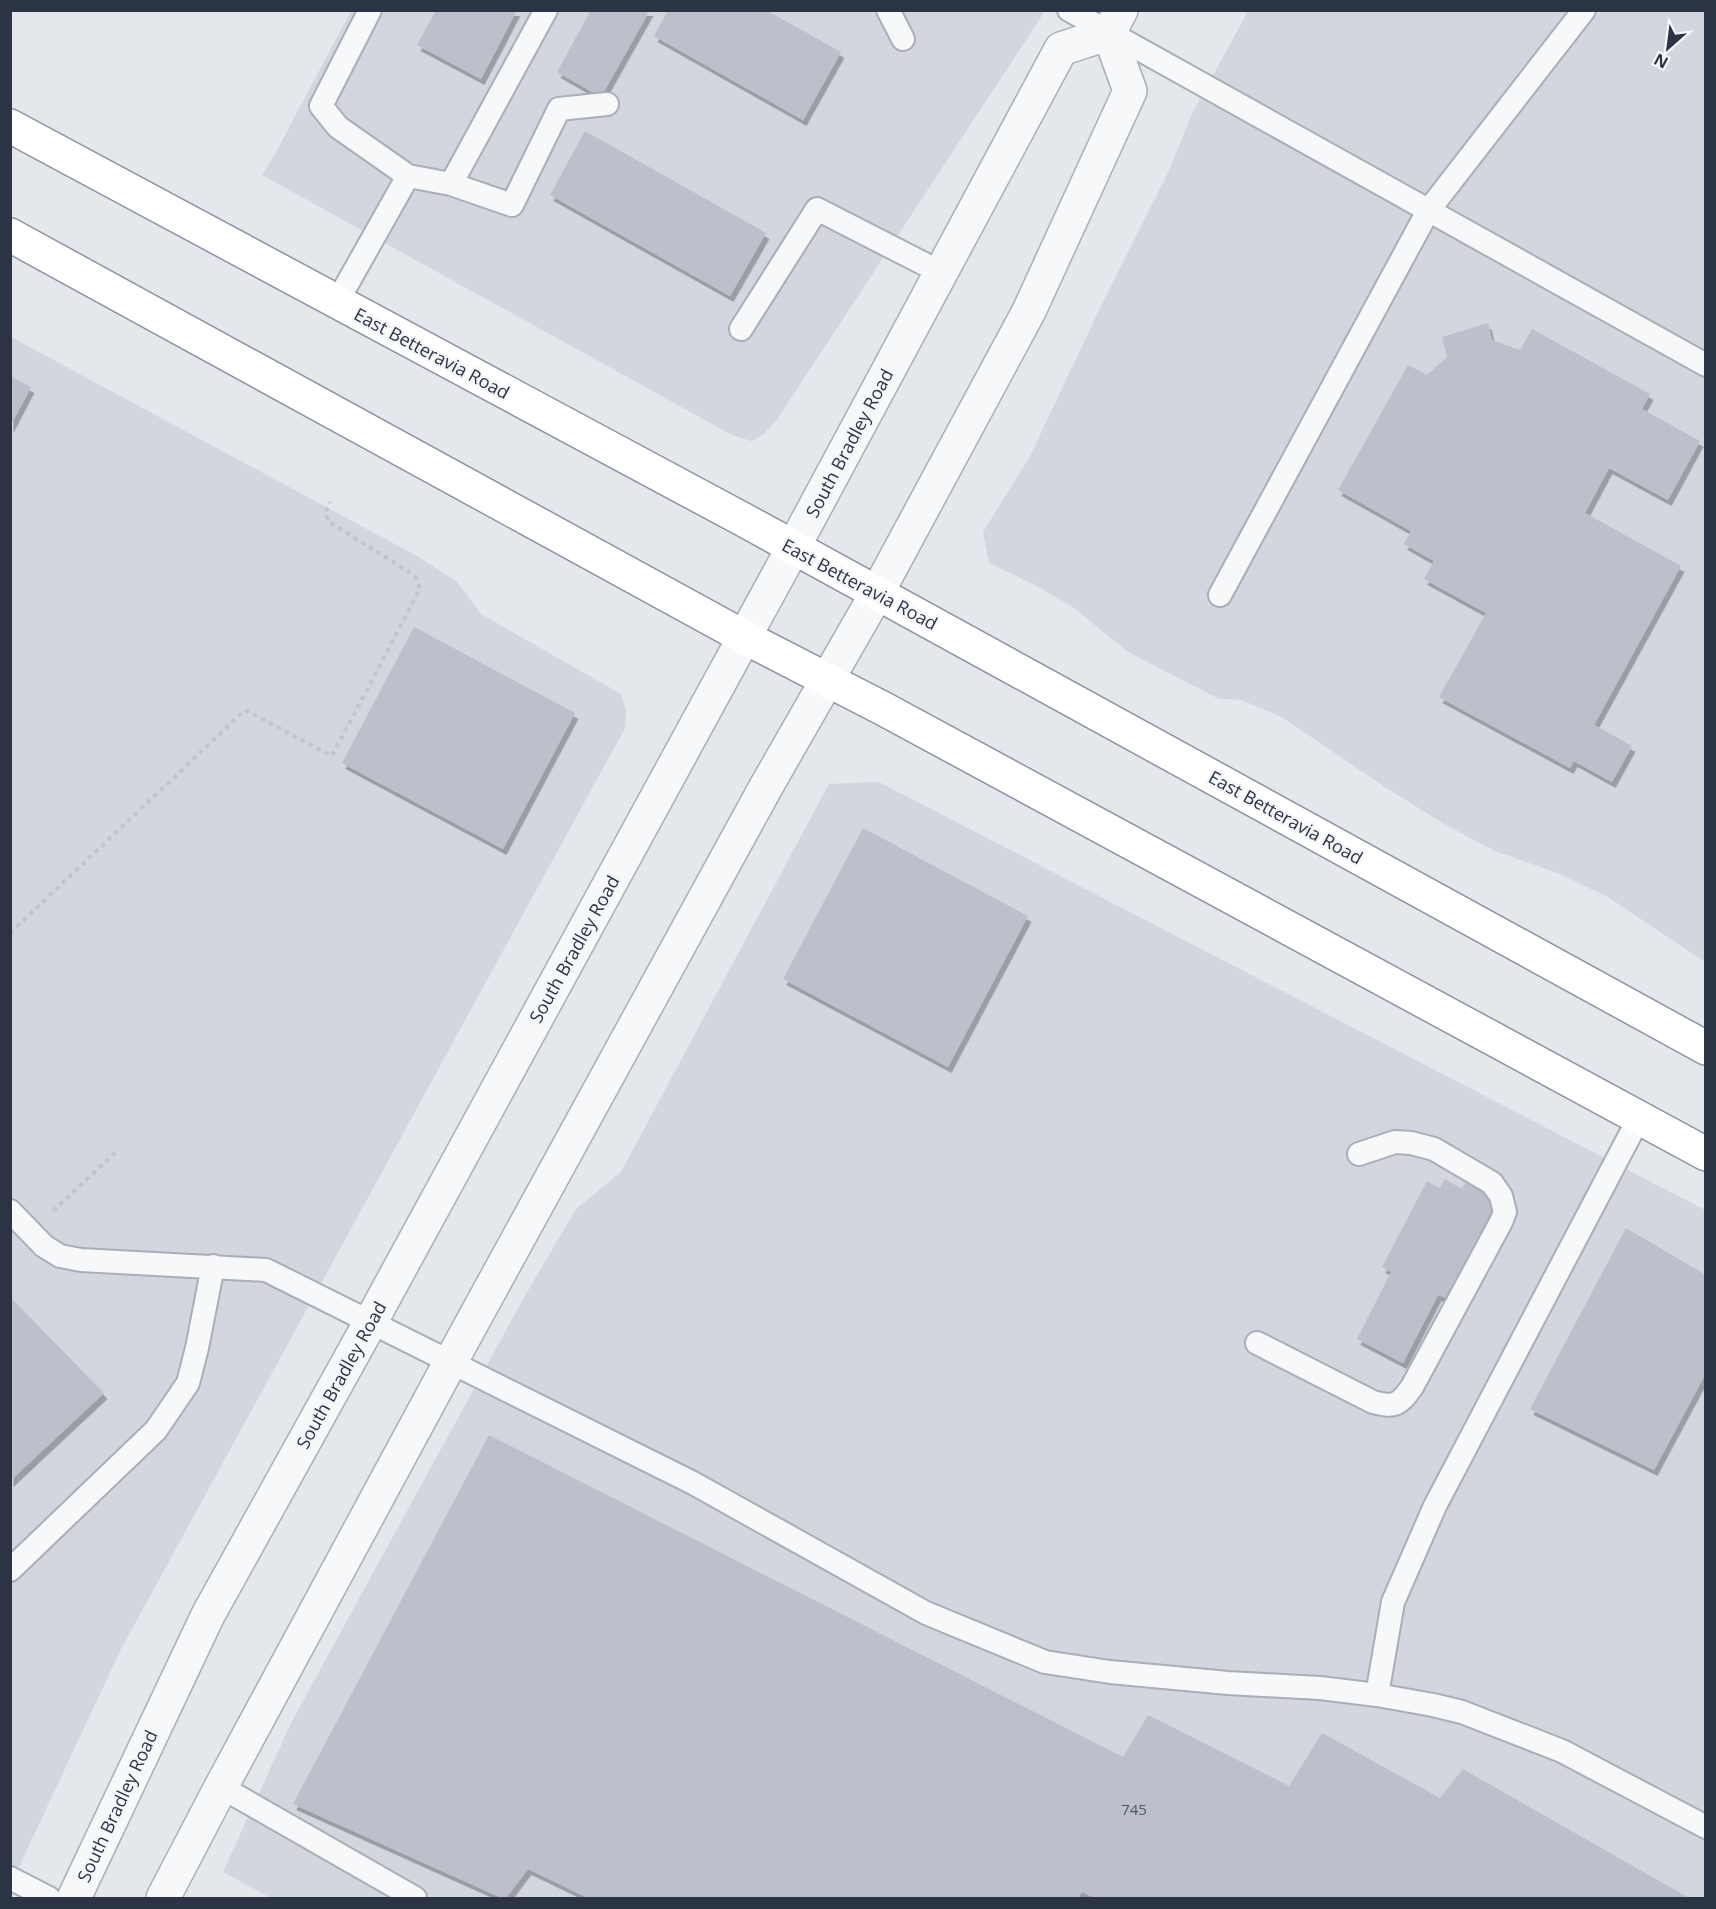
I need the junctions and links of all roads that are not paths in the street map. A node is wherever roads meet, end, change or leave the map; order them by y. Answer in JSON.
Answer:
{"nodes":[{"id":1,"x":370,"y":10,"type":"edge"},
{"id":2,"x":546,"y":10,"type":"edge"},
{"id":3,"x":888,"y":10,"type":"edge"},
{"id":4,"x":1069,"y":10,"type":"edge"},
{"id":5,"x":1584,"y":10,"type":"edge"},
{"id":6,"x":1115,"y":22,"type":"edge"},
{"id":7,"x":903,"y":39,"type":"dead end"},
{"id":8,"x":607,"y":104,"type":"dead end"},
{"id":9,"x":10,"y":126,"type":"edge"},
{"id":10,"x":408,"y":176,"type":"junction"},
{"id":11,"x":451,"y":184,"type":"junction"},
{"id":12,"x":1428,"y":211,"type":"junction"},
{"id":13,"x":10,"y":236,"type":"edge"},
{"id":14,"x":940,"y":272,"type":"junction"},
{"id":15,"x":338,"y":302,"type":"junction"},
{"id":16,"x":741,"y":329,"type":"dead end"},
{"id":17,"x":1706,"y":365,"type":"edge"},
{"id":18,"x":793,"y":548,"type":"junction"},
{"id":19,"x":877,"y":593,"type":"junction"},
{"id":20,"x":1220,"y":596,"type":"dead end"},
{"id":21,"x":744,"y":637,"type":"junction"},
{"id":22,"x":826,"y":680,"type":"junction"},
{"id":23,"x":1706,"y":1048,"type":"edge"},
{"id":24,"x":1639,"y":1118,"type":"junction"},
{"id":25,"x":1359,"y":1154,"type":"dead end"},
{"id":26,"x":1706,"y":1154,"type":"edge"},
{"id":27,"x":10,"y":1211,"type":"edge"},
{"id":28,"x":213,"y":1266,"type":"junction"},
{"id":29,"x":370,"y":1323,"type":"junction"},
{"id":30,"x":1257,"y":1343,"type":"dead end"},
{"id":31,"x":450,"y":1363,"type":"junction"},
{"id":32,"x":10,"y":1570,"type":"edge"},
{"id":33,"x":1377,"y":1695,"type":"junction"},
{"id":34,"x":221,"y":1787,"type":"junction"},
{"id":35,"x":1706,"y":1827,"type":"edge"},
{"id":36,"x":10,"y":1878,"type":"edge"},
{"id":37,"x":49,"y":1899,"type":"edge"},
{"id":38,"x":74,"y":1899,"type":"edge"},
{"id":39,"x":163,"y":1899,"type":"edge"},
{"id":40,"x":415,"y":1899,"type":"edge"}],
"edges":[{"from":1,"to":10,"type":"lane"},
{"from":2,"to":11,"type":"lane"},
{"from":3,"to":7,"type":"lane"},
{"from":4,"to":6,"type":"lane"},
{"from":5,"to":12,"type":"lane"},
{"from":6,"to":12,"type":"lane"},
{"from":6,"to":14,"type":"street","name":"South Bradley Road"},
{"from":6,"to":19,"type":"street"},
{"from":8,"to":11,"type":"lane"},
{"from":9,"to":15,"type":"highway","name":"East Betteravia Road"},
{"from":10,"to":11,"type":"lane"},
{"from":10,"to":15,"type":"lane"},
{"from":12,"to":17,"type":"lane"},
{"from":12,"to":20,"type":"lane"},
{"from":13,"to":21,"type":"highway"},
{"from":14,"to":16,"type":"lane"},
{"from":14,"to":18,"type":"street","name":"South Bradley Road"},
{"from":15,"to":18,"type":"highway","name":"East Betteravia Road"},
{"from":18,"to":19,"type":"highway","name":"East Betteravia Road"},
{"from":18,"to":21,"type":"street","name":"South Bradley Road"},
{"from":19,"to":22,"type":"street"},
{"from":19,"to":23,"type":"highway","name":"East Betteravia Road"},
{"from":21,"to":22,"type":"highway"},
{"from":21,"to":29,"type":"street","name":"South Bradley Road"},
{"from":22,"to":24,"type":"highway"},
{"from":22,"to":31,"type":"street"},
{"from":24,"to":26,"type":"highway"},
{"from":24,"to":33,"type":"lane"},
{"from":25,"to":30,"type":"lane"},
{"from":27,"to":28,"type":"lane"},
{"from":28,"to":29,"type":"lane"},
{"from":28,"to":32,"type":"lane"},
{"from":29,"to":31,"type":"lane"},
{"from":29,"to":38,"type":"street","name":"South Bradley Road"},
{"from":31,"to":33,"type":"lane"},
{"from":31,"to":34,"type":"street"},
{"from":33,"to":35,"type":"lane"},
{"from":34,"to":39,"type":"street"},
{"from":34,"to":40,"type":"lane"},
{"from":36,"to":37,"type":"lane"}]}
